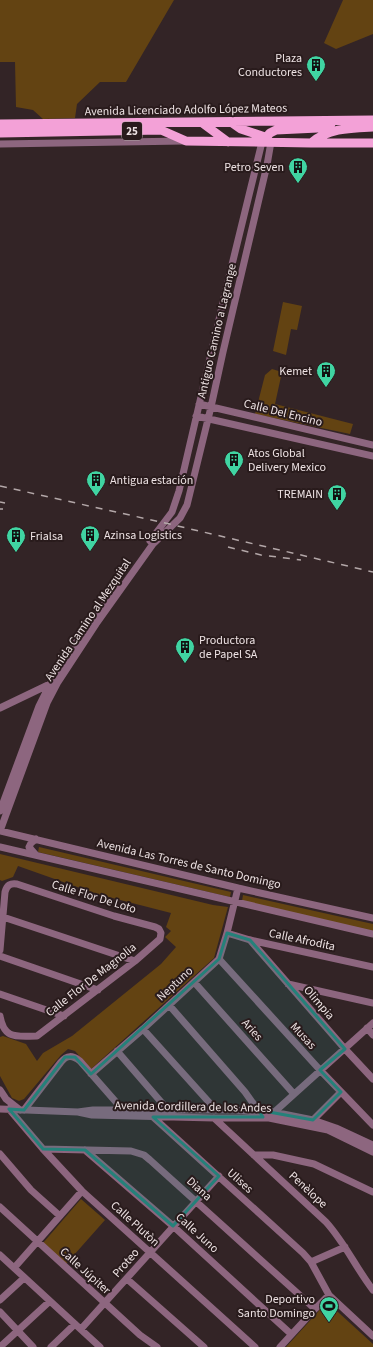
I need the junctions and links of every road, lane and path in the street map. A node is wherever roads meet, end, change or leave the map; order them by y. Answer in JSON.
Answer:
{"nodes":[{"id":1,"x":373,"y":120,"type":"edge"},
{"id":2,"x":338,"y":121,"type":"junction"},
{"id":3,"x":201,"y":122,"type":"junction"},
{"id":4,"x":231,"y":122,"type":"junction"},
{"id":5,"x":0,"y":124,"type":"edge"},
{"id":6,"x":373,"y":127,"type":"edge"},
{"id":7,"x":161,"y":130,"type":"junction"},
{"id":8,"x":0,"y":133,"type":"edge"},
{"id":9,"x":186,"y":140,"type":"junction"},
{"id":10,"x":266,"y":140,"type":"junction"},
{"id":11,"x":228,"y":142,"type":"junction"},
{"id":12,"x":373,"y":143,"type":"edge"},
{"id":13,"x":0,"y":144,"type":"edge"},
{"id":14,"x":311,"y":144,"type":"junction"},
{"id":15,"x":199,"y":404,"type":"junction"},
{"id":16,"x":211,"y":407,"type":"junction"},
{"id":17,"x":196,"y":416,"type":"junction"},
{"id":18,"x":208,"y":419,"type":"junction"},
{"id":19,"x":362,"y":443,"type":"junction"},
{"id":20,"x":373,"y":445,"type":"edge"},
{"id":21,"x":360,"y":453,"type":"junction"},
{"id":22,"x":373,"y":456,"type":"edge"},
{"id":23,"x":181,"y":484,"type":"junction"},
{"id":24,"x":192,"y":487,"type":"junction"},
{"id":25,"x":168,"y":520,"type":"joint"},
{"id":26,"x":176,"y":522,"type":"joint"},
{"id":27,"x":53,"y":684,"type":"junction"},
{"id":28,"x":0,"y":708,"type":"edge"},
{"id":29,"x":3,"y":794,"type":"edge"},
{"id":30,"x":0,"y":812,"type":"edge"},
{"id":31,"x":0,"y":831,"type":"edge"},
{"id":32,"x":36,"y":839,"type":"junction"},
{"id":33,"x":0,"y":847,"type":"edge"},
{"id":34,"x":36,"y":856,"type":"junction"},
{"id":35,"x":238,"y":888,"type":"junction"},
{"id":36,"x":235,"y":903,"type":"junction"},
{"id":37,"x":3,"y":917,"type":"junction"},
{"id":38,"x":373,"y":918,"type":"edge"},
{"id":39,"x":227,"y":934,"type":"junction"},
{"id":40,"x":373,"y":934,"type":"edge"},
{"id":41,"x":250,"y":940,"type":"junction"},
{"id":42,"x":158,"y":941,"type":"joint"},
{"id":43,"x":0,"y":950,"type":"edge"},
{"id":44,"x":0,"y":956,"type":"edge"},
{"id":45,"x":219,"y":959,"type":"junction"},
{"id":46,"x":135,"y":961,"type":"junction"},
{"id":47,"x":373,"y":966,"type":"edge"},
{"id":48,"x":194,"y":982,"type":"junction"},
{"id":49,"x":288,"y":984,"type":"junction"},
{"id":50,"x":98,"y":990,"type":"junction"},
{"id":51,"x":0,"y":994,"type":"edge"},
{"id":52,"x":373,"y":1003,"type":"edge"},
{"id":53,"x":168,"y":1006,"type":"junction"},
{"id":54,"x":0,"y":1016,"type":"edge"},
{"id":55,"x":64,"y":1016,"type":"junction"},
{"id":56,"x":373,"y":1023,"type":"edge"},
{"id":57,"x":367,"y":1028,"type":"junction"},
{"id":58,"x":143,"y":1029,"type":"junction"},
{"id":59,"x":373,"y":1034,"type":"edge"},
{"id":60,"x":345,"y":1049,"type":"junction"},
{"id":61,"x":117,"y":1051,"type":"junction"},
{"id":62,"x":320,"y":1070,"type":"junction"},
{"id":63,"x":91,"y":1074,"type":"junction"},
{"id":64,"x":373,"y":1079,"type":"edge"},
{"id":65,"x":0,"y":1090,"type":"edge"},
{"id":66,"x":341,"y":1092,"type":"junction"},
{"id":67,"x":294,"y":1094,"type":"junction"},
{"id":68,"x":3,"y":1109,"type":"edge"},
{"id":69,"x":22,"y":1110,"type":"junction"},
{"id":70,"x":123,"y":1110,"type":"junction"},
{"id":71,"x":168,"y":1110,"type":"junction"},
{"id":72,"x":216,"y":1110,"type":"junction"},
{"id":73,"x":78,"y":1112,"type":"junction"},
{"id":74,"x":266,"y":1115,"type":"junction"},
{"id":75,"x":154,"y":1117,"type":"junction"},
{"id":76,"x":214,"y":1118,"type":"junction"},
{"id":77,"x":313,"y":1120,"type":"junction"},
{"id":78,"x":373,"y":1125,"type":"edge"},
{"id":79,"x":373,"y":1145,"type":"edge"},
{"id":80,"x":43,"y":1149,"type":"junction"},
{"id":81,"x":86,"y":1150,"type":"junction"},
{"id":82,"x":373,"y":1152,"type":"edge"},
{"id":83,"x":0,"y":1154,"type":"edge"},
{"id":84,"x":254,"y":1155,"type":"junction"},
{"id":85,"x":219,"y":1176,"type":"junction"},
{"id":86,"x":82,"y":1192,"type":"junction"},
{"id":87,"x":373,"y":1192,"type":"edge"},
{"id":88,"x":196,"y":1200,"type":"junction"},
{"id":89,"x":0,"y":1207,"type":"edge"},
{"id":90,"x":60,"y":1216,"type":"junction"},
{"id":91,"x":173,"y":1226,"type":"junction"},
{"id":92,"x":38,"y":1242,"type":"junction"},
{"id":93,"x":345,"y":1248,"type":"junction"},
{"id":94,"x":150,"y":1252,"type":"junction"},
{"id":95,"x":0,"y":1255,"type":"edge"},
{"id":96,"x":311,"y":1262,"type":"junction"},
{"id":97,"x":14,"y":1268,"type":"junction"},
{"id":98,"x":24,"y":1278,"type":"junction"},
{"id":99,"x":127,"y":1279,"type":"junction"},
{"id":100,"x":373,"y":1290,"type":"edge"},
{"id":101,"x":330,"y":1295,"type":"junction"},
{"id":102,"x":0,"y":1300,"type":"edge"},
{"id":103,"x":50,"y":1301,"type":"junction"},
{"id":104,"x":105,"y":1304,"type":"junction"},
{"id":105,"x":315,"y":1309,"type":"junction"},
{"id":106,"x":0,"y":1312,"type":"edge"},
{"id":107,"x":75,"y":1324,"type":"junction"},
{"id":108,"x":81,"y":1329,"type":"junction"},
{"id":109,"x":18,"y":1331,"type":"junction"},
{"id":110,"x":291,"y":1334,"type":"junction"},
{"id":111,"x":373,"y":1336,"type":"edge"},
{"id":112,"x":0,"y":1347,"type":"edge"},
{"id":113,"x":33,"y":1347,"type":"edge"},
{"id":114,"x":51,"y":1347,"type":"edge"},
{"id":115,"x":100,"y":1347,"type":"edge"},
{"id":116,"x":157,"y":1347,"type":"edge"},
{"id":117,"x":204,"y":1347,"type":"edge"},
{"id":118,"x":255,"y":1347,"type":"edge"},
{"id":119,"x":280,"y":1347,"type":"edge"}],
"edges":[{"from":1,"to":2,"type":"main road","name":"Avenida Licenciado Adolfo López Mateos","number":"25"},
{"from":2,"to":4,"type":"main road","name":"Avenida Licenciado Adolfo López Mateos","number":"25"},
{"from":2,"to":10,"type":"main road"},
{"from":3,"to":4,"type":"main road","name":"Avenida Licenciado Adolfo López Mateos","number":"25"},
{"from":3,"to":5,"type":"main road","name":"Avenida Licenciado Adolfo López Mateos","number":"25"},
{"from":3,"to":7,"type":"main road"},
{"from":3,"to":11,"type":"main road"},
{"from":4,"to":10,"type":"main road"},
{"from":6,"to":14,"type":"main road"},
{"from":7,"to":8,"type":"main road","name":"Avenida Licenciado Adolfo López Mateos","number":"25"},
{"from":7,"to":9,"type":"main road","name":"Avenida Licenciado Adolfo López Mateos","number":"25"},
{"from":9,"to":11,"type":"main road","name":"Avenida Licenciado Adolfo López Mateos","number":"25"},
{"from":9,"to":13,"type":"street"},
{"from":10,"to":11,"type":"main road","name":"Avenida Licenciado Adolfo López Mateos","number":"25"},
{"from":10,"to":14,"type":"main road","name":"Avenida Licenciado Adolfo López Mateos","number":"25"},
{"from":10,"to":15,"type":"street","name":"Antiguo Camino a Lagrange"},
{"from":10,"to":16,"type":"street","name":"Antiguo Camino a Lagrange"},
{"from":12,"to":14,"type":"main road","name":"Avenida Licenciado Adolfo López Mateos","number":"25"},
{"from":15,"to":16,"type":"street","name":"Calle Del Encino"},
{"from":15,"to":17,"type":"street","name":"Antiguo Camino a Lagrange"},
{"from":16,"to":18,"type":"street","name":"Antiguo Camino a Lagrange"},
{"from":16,"to":19,"type":"street","name":"Calle Del Encino"},
{"from":17,"to":18,"type":"street","name":"Calle Del Encino"},
{"from":17,"to":23,"type":"street","name":"Antiguo Camino a Lagrange"},
{"from":18,"to":21,"type":"street","name":"Calle Del Encino"},
{"from":18,"to":24,"type":"street","name":"Antiguo Camino a Lagrange"},
{"from":19,"to":20,"type":"street","name":"Calle Del Encino"},
{"from":19,"to":21,"type":"street"},
{"from":21,"to":22,"type":"street","name":"Calle Del Encino"},
{"from":23,"to":24,"type":"street"},
{"from":23,"to":25,"type":"street","name":"Antiguo Camino a Lagrange"},
{"from":24,"to":26,"type":"street","name":"Antiguo Camino a Lagrange"},
{"from":25,"to":27,"type":"street","name":"Avenida Camino al Mezquital"},
{"from":26,"to":27,"type":"street","name":"Avenida Camino al Mezquital"},
{"from":27,"to":28,"type":"street"},
{"from":27,"to":29,"type":"street","name":"Avenida Camino al Mezquital"},
{"from":27,"to":31,"type":"street","name":"Avenida Camino al Mezquital"},
{"from":29,"to":30,"type":"street","name":"Avenida Camino al Mezquital"},
{"from":31,"to":32,"type":"street","name":"Avenida Las Torres de Santo Domingo"},
{"from":32,"to":34,"type":"street"},
{"from":32,"to":35,"type":"street","name":"Avenida Las Torres de Santo Domingo"},
{"from":33,"to":34,"type":"street"},
{"from":34,"to":36,"type":"street"},
{"from":35,"to":36,"type":"street","name":"Neptuno"},
{"from":35,"to":38,"type":"street","name":"Avenida Las Torres de Santo Domingo"},
{"from":36,"to":39,"type":"street","name":"Neptuno"},
{"from":36,"to":40,"type":"street"},
{"from":37,"to":42,"type":"street","name":"Calle Flor De Loto"},
{"from":37,"to":43,"type":"street"},
{"from":37,"to":46,"type":"street"},
{"from":39,"to":41,"type":"street","name":"Calle Afrodita"},
{"from":39,"to":45,"type":"street","name":"Neptuno"},
{"from":41,"to":47,"type":"street","name":"Calle Afrodita"},
{"from":41,"to":49,"type":"street","name":"Olimpia"},
{"from":42,"to":46,"type":"street","name":"Calle Flor De Magnolia"},
{"from":44,"to":50,"type":"street"},
{"from":45,"to":48,"type":"street","name":"Neptuno"},
{"from":45,"to":62,"type":"street","name":"Musas"},
{"from":46,"to":50,"type":"street","name":"Calle Flor De Magnolia"},
{"from":48,"to":53,"type":"street","name":"Neptuno"},
{"from":48,"to":67,"type":"street","name":"Aries"},
{"from":49,"to":52,"type":"street"},
{"from":49,"to":60,"type":"street","name":"Olimpia"},
{"from":50,"to":55,"type":"street","name":"Calle Flor De Magnolia"},
{"from":51,"to":55,"type":"street"},
{"from":53,"to":58,"type":"street","name":"Neptuno"},
{"from":53,"to":74,"type":"street"},
{"from":54,"to":55,"type":"street","name":"Calle Flor De Magnolia"},
{"from":56,"to":57,"type":"street"},
{"from":57,"to":59,"type":"street"},
{"from":57,"to":60,"type":"street"},
{"from":58,"to":61,"type":"street","name":"Neptuno"},
{"from":58,"to":72,"type":"street"},
{"from":60,"to":62,"type":"street"},
{"from":60,"to":64,"type":"street","name":"Olimpia"},
{"from":61,"to":63,"type":"street","name":"Neptuno"},
{"from":61,"to":71,"type":"street"},
{"from":62,"to":66,"type":"street","name":"Musas"},
{"from":62,"to":67,"type":"street"},
{"from":63,"to":69,"type":"street"},
{"from":63,"to":70,"type":"street"},
{"from":65,"to":69,"type":"street"},
{"from":66,"to":77,"type":"street"},
{"from":66,"to":78,"type":"street","name":"Musas"},
{"from":67,"to":74,"type":"street"},
{"from":68,"to":69,"type":"street","name":"Avenida Cordillera de los Andes"},
{"from":68,"to":80,"type":"street","name":"Calle Plutòn"},
{"from":69,"to":73,"type":"street","name":"Avenida Cordillera de los Andes"},
{"from":70,"to":71,"type":"street","name":"Avenida Cordillera de los Andes"},
{"from":70,"to":73,"type":"street","name":"Avenida Cordillera de los Andes"},
{"from":71,"to":72,"type":"street","name":"Avenida Cordillera de los Andes"},
{"from":72,"to":74,"type":"street","name":"Avenida Cordillera de los Andes"},
{"from":73,"to":75,"type":"street","name":"Avenida Cordillera de los Andes"},
{"from":74,"to":76,"type":"street","name":"Avenida Cordillera de los Andes"},
{"from":74,"to":77,"type":"street","name":"Avenida Cordillera de los Andes"},
{"from":74,"to":82,"type":"street","name":"Avenida Cordillera de los Andes"},
{"from":75,"to":76,"type":"street","name":"Avenida Cordillera de los Andes"},
{"from":75,"to":85,"type":"street","name":"Ulises"},
{"from":76,"to":84,"type":"street","name":"Penèlope"},
{"from":77,"to":79,"type":"street","name":"Avenida Cordillera de los Andes"},
{"from":80,"to":81,"type":"street","name":"Diana"},
{"from":80,"to":86,"type":"street","name":"Calle Plutòn"},
{"from":81,"to":88,"type":"street","name":"Diana"},
{"from":81,"to":91,"type":"street","name":"Calle Juno"},
{"from":83,"to":90,"type":"street"},
{"from":84,"to":87,"type":"street"},
{"from":84,"to":93,"type":"street","name":"Penèlope"},
{"from":85,"to":88,"type":"street","name":"Proteo"},
{"from":85,"to":96,"type":"street","name":"Ulises"},
{"from":86,"to":90,"type":"street"},
{"from":86,"to":94,"type":"street","name":"Calle Plutòn"},
{"from":88,"to":91,"type":"street","name":"Proteo"},
{"from":88,"to":105,"type":"street","name":"Diana"},
{"from":89,"to":92,"type":"street","name":"Calle Júpiter"},
{"from":90,"to":92,"type":"street"},
{"from":91,"to":94,"type":"street","name":"Proteo"},
{"from":91,"to":110,"type":"street","name":"Calle Juno"},
{"from":92,"to":97,"type":"street"},
{"from":92,"to":104,"type":"street","name":"Calle Júpiter"},
{"from":93,"to":96,"type":"street"},
{"from":93,"to":100,"type":"street","name":"Penèlope"},
{"from":94,"to":99,"type":"street","name":"Proteo"},
{"from":94,"to":118,"type":"street","name":"Calle Plutòn"},
{"from":95,"to":97,"type":"street"},
{"from":96,"to":101,"type":"street","name":"Ulises"},
{"from":97,"to":98,"type":"street"},
{"from":98,"to":102,"type":"street"},
{"from":98,"to":103,"type":"street"},
{"from":99,"to":104,"type":"street","name":"Proteo"},
{"from":99,"to":117,"type":"street"},
{"from":101,"to":105,"type":"street"},
{"from":101,"to":111,"type":"street","name":"Ulises"},
{"from":103,"to":107,"type":"street"},
{"from":103,"to":109,"type":"street"},
{"from":104,"to":108,"type":"street","name":"Proteo"},
{"from":104,"to":116,"type":"street","name":"Calle Júpiter"},
{"from":105,"to":110,"type":"street"},
{"from":106,"to":109,"type":"street"},
{"from":107,"to":108,"type":"street"},
{"from":107,"to":114,"type":"street"},
{"from":108,"to":115,"type":"street"},
{"from":109,"to":112,"type":"street"},
{"from":109,"to":113,"type":"street"},
{"from":110,"to":119,"type":"street"}]}
